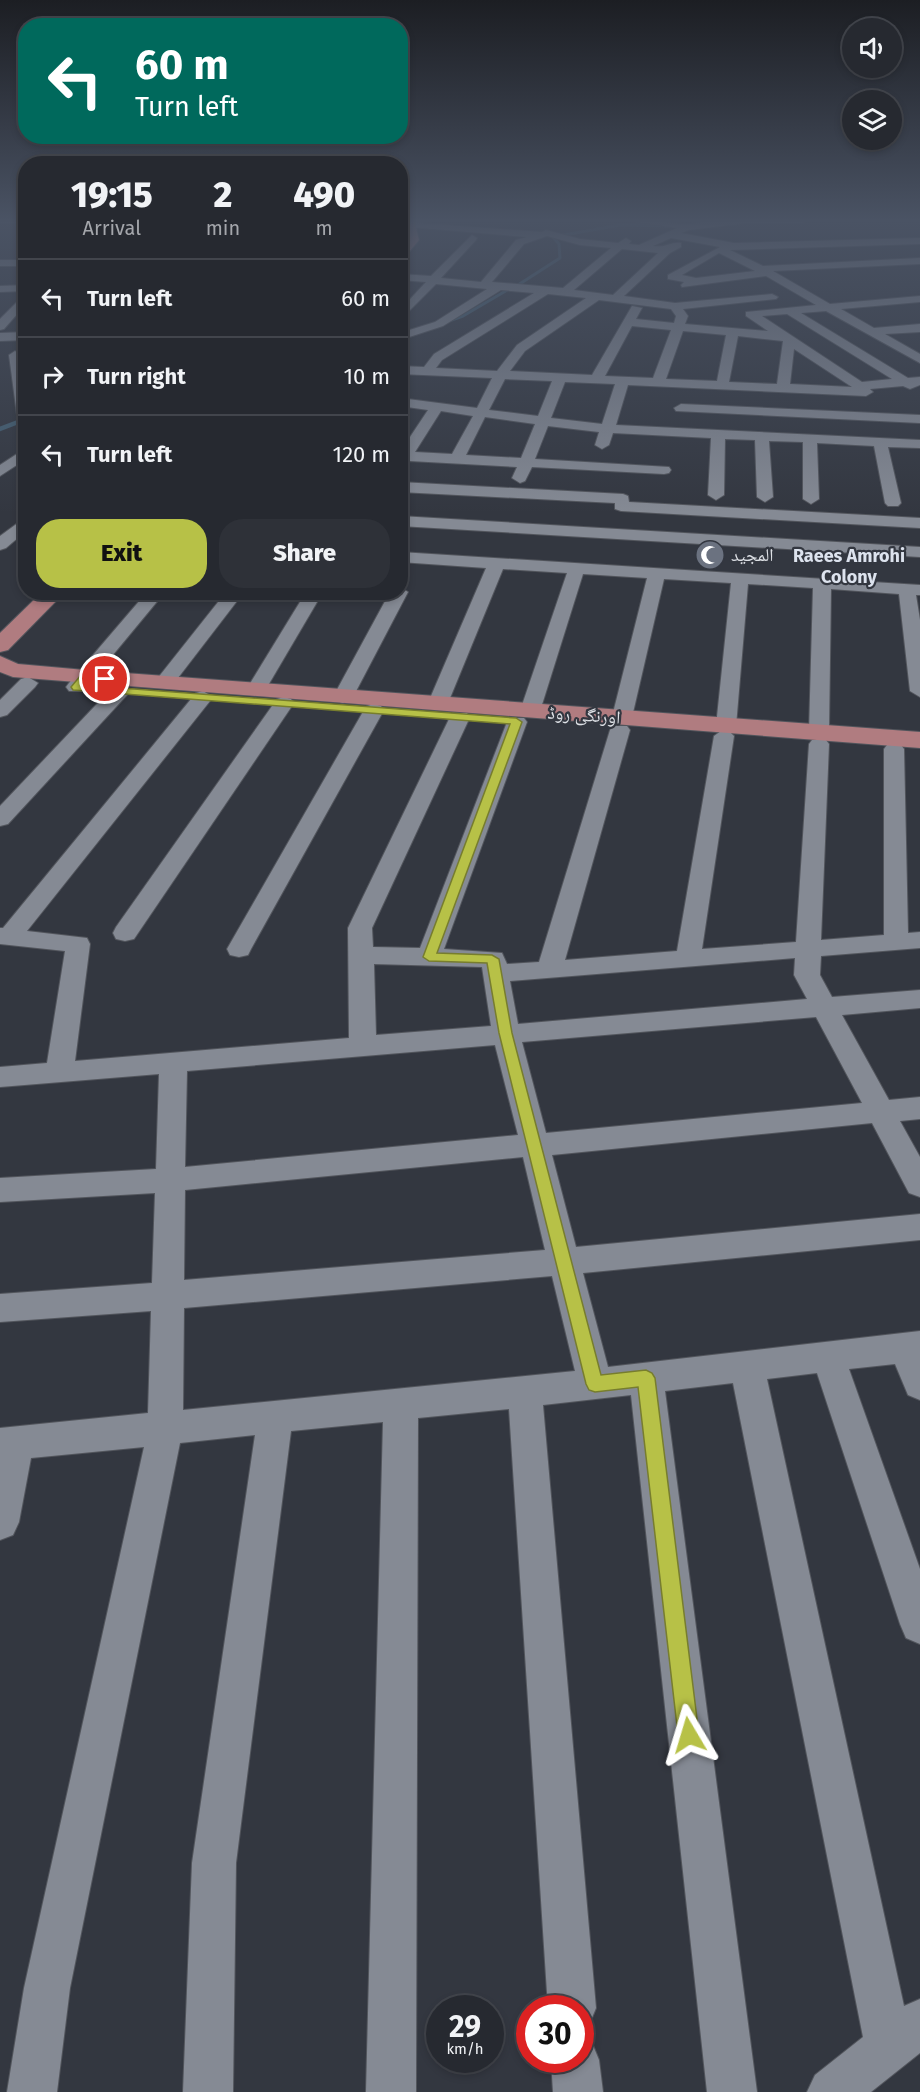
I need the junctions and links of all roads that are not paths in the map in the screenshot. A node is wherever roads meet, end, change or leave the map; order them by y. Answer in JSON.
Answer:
{"nodes":[{"id":1,"x":678,"y":317,"type":"edge"},
{"id":2,"x":449,"y":318,"type":"edge"},
{"id":3,"x":502,"y":318,"type":"edge"},
{"id":4,"x":563,"y":318,"type":"edge"},
{"id":5,"x":630,"y":318,"type":"edge"},
{"id":6,"x":672,"y":318,"type":"edge"},
{"id":7,"x":680,"y":318,"type":"edge"},
{"id":8,"x":750,"y":318,"type":"edge"},
{"id":9,"x":800,"y":318,"type":"edge"},
{"id":10,"x":864,"y":318,"type":"edge"},
{"id":11,"x":848,"y":319,"type":"joint"},
{"id":12,"x":628,"y":322,"type":"junction"},
{"id":13,"x":920,"y":328,"type":"edge"},
{"id":14,"x":733,"y":332,"type":"junction"},
{"id":15,"x":872,"y":332,"type":"junction"},
{"id":16,"x":18,"y":336,"type":"edge"},
{"id":17,"x":408,"y":336,"type":"edge"},
{"id":18,"x":0,"y":337,"type":"edge"},
{"id":19,"x":408,"y":337,"type":"edge"},
{"id":20,"x":786,"y":338,"type":"junction"},
{"id":21,"x":463,"y":342,"type":"junction"},
{"id":22,"x":486,"y":344,"type":"dead end"},
{"id":23,"x":920,"y":344,"type":"edge"},
{"id":24,"x":897,"y":346,"type":"junction"},
{"id":25,"x":18,"y":354,"type":"edge"},
{"id":26,"x":0,"y":355,"type":"edge"},
{"id":27,"x":920,"y":359,"type":"edge"},
{"id":28,"x":408,"y":371,"type":"edge"},
{"id":29,"x":427,"y":372,"type":"junction"},
{"id":30,"x":500,"y":376,"type":"junction"},
{"id":31,"x":560,"y":378,"type":"junction"},
{"id":32,"x":596,"y":380,"type":"junction"},
{"id":33,"x":623,"y":381,"type":"junction"},
{"id":34,"x":920,"y":381,"type":"edge"},
{"id":35,"x":905,"y":382,"type":"junction"},
{"id":36,"x":658,"y":383,"type":"junction"},
{"id":37,"x":686,"y":384,"type":"junction"},
{"id":38,"x":722,"y":386,"type":"junction"},
{"id":39,"x":859,"y":386,"type":"junction"},
{"id":40,"x":783,"y":388,"type":"junction"},
{"id":41,"x":920,"y":391,"type":"edge"},
{"id":42,"x":408,"y":403,"type":"edge"},
{"id":43,"x":437,"y":407,"type":"junction"},
{"id":44,"x":681,"y":408,"type":"junction"},
{"id":45,"x":480,"y":413,"type":"junction"},
{"id":46,"x":861,"y":417,"type":"junction"},
{"id":47,"x":920,"y":419,"type":"edge"},
{"id":48,"x":542,"y":422,"type":"junction"},
{"id":49,"x":608,"y":429,"type":"junction"},
{"id":50,"x":675,"y":432,"type":"junction"},
{"id":51,"x":718,"y":434,"type":"junction"},
{"id":52,"x":762,"y":436,"type":"junction"},
{"id":53,"x":810,"y":439,"type":"junction"},
{"id":54,"x":874,"y":442,"type":"junction"},
{"id":55,"x":920,"y":444,"type":"edge"},
{"id":56,"x":408,"y":450,"type":"edge"},
{"id":57,"x":18,"y":458,"type":"edge"},
{"id":58,"x":408,"y":459,"type":"edge"},
{"id":59,"x":457,"y":459,"type":"junction"},
{"id":60,"x":526,"y":463,"type":"junction"},
{"id":61,"x":595,"y":466,"type":"junction"},
{"id":62,"x":664,"y":470,"type":"junction"},
{"id":63,"x":0,"y":472,"type":"edge"},
{"id":64,"x":662,"y":486,"type":"dead end"},
{"id":65,"x":408,"y":487,"type":"edge"},
{"id":66,"x":646,"y":491,"type":"dead end"},
{"id":67,"x":513,"y":493,"type":"junction"},
{"id":68,"x":811,"y":499,"type":"dead end"},
{"id":69,"x":622,"y":502,"type":"junction"},
{"id":70,"x":911,"y":504,"type":"dead end"},
{"id":71,"x":408,"y":521,"type":"edge"},
{"id":72,"x":920,"y":523,"type":"edge"},
{"id":73,"x":18,"y":528,"type":"edge"},
{"id":74,"x":0,"y":529,"type":"edge"},
{"id":75,"x":18,"y":532,"type":"edge"},
{"id":76,"x":611,"y":534,"type":"junction"},
{"id":77,"x":0,"y":545,"type":"edge"},
{"id":78,"x":920,"y":552,"type":"edge"},
{"id":79,"x":408,"y":557,"type":"edge"},
{"id":80,"x":418,"y":558,"type":"junction"},
{"id":81,"x":497,"y":562,"type":"junction"},
{"id":82,"x":577,"y":567,"type":"junction"},
{"id":83,"x":599,"y":569,"type":"junction"},
{"id":84,"x":657,"y":573,"type":"junction"},
{"id":85,"x":408,"y":576,"type":"edge"},
{"id":86,"x":740,"y":578,"type":"junction"},
{"id":87,"x":822,"y":583,"type":"junction"},
{"id":88,"x":914,"y":589,"type":"edge"},
{"id":89,"x":20,"y":600,"type":"edge"},
{"id":90,"x":47,"y":600,"type":"edge"},
{"id":91,"x":150,"y":600,"type":"edge"},
{"id":92,"x":230,"y":600,"type":"edge"},
{"id":93,"x":310,"y":600,"type":"edge"},
{"id":94,"x":395,"y":600,"type":"edge"},
{"id":95,"x":0,"y":619,"type":"edge"},
{"id":96,"x":0,"y":645,"type":"edge"},
{"id":97,"x":0,"y":663,"type":"edge"},
{"id":98,"x":0,"y":679,"type":"edge"},
{"id":99,"x":80,"y":682,"type":"junction"},
{"id":100,"x":28,"y":683,"type":"junction"},
{"id":101,"x":164,"y":683,"type":"junction"},
{"id":102,"x":256,"y":690,"type":"junction"},
{"id":103,"x":120,"y":691,"type":"junction"},
{"id":104,"x":920,"y":691,"type":"edge"},
{"id":105,"x":203,"y":697,"type":"junction"},
{"id":106,"x":343,"y":697,"type":"junction"},
{"id":107,"x":284,"y":703,"type":"junction"},
{"id":108,"x":438,"y":703,"type":"junction"},
{"id":109,"x":374,"y":710,"type":"junction"},
{"id":110,"x":0,"y":711,"type":"edge"},
{"id":111,"x":523,"y":716,"type":"junction"},
{"id":112,"x":460,"y":717,"type":"junction"},
{"id":113,"x":621,"y":723,"type":"junction"},
{"id":114,"x":725,"y":731,"type":"junction"},
{"id":115,"x":819,"y":738,"type":"junction"},
{"id":116,"x":920,"y":740,"type":"edge"},
{"id":117,"x":894,"y":749,"type":"junction"},
{"id":118,"x":920,"y":752,"type":"edge"},
{"id":119,"x":0,"y":819,"type":"edge"},
{"id":120,"x":125,"y":933,"type":"dead end"},
{"id":121,"x":5,"y":936,"type":"edge"},
{"id":122,"x":908,"y":941,"type":"edge"},
{"id":123,"x":239,"y":949,"type":"dead end"},
{"id":124,"x":808,"y":949,"type":"junction"},
{"id":125,"x":360,"y":955,"type":"junction"},
{"id":126,"x":429,"y":957,"type":"junction"},
{"id":127,"x":688,"y":958,"type":"junction"},
{"id":128,"x":550,"y":969,"type":"junction"},
{"id":129,"x":495,"y":974,"type":"junction"},
{"id":130,"x":920,"y":999,"type":"edge"},
{"id":131,"x":825,"y":1006,"type":"junction"},
{"id":132,"x":506,"y":1033,"type":"junction"},
{"id":133,"x":363,"y":1045,"type":"junction"},
{"id":134,"x":173,"y":1061,"type":"junction"},
{"id":135,"x":60,"y":1071,"type":"junction"},
{"id":136,"x":0,"y":1077,"type":"edge"},
{"id":137,"x":920,"y":1108,"type":"edge"},
{"id":138,"x":881,"y":1111,"type":"junction"},
{"id":139,"x":534,"y":1144,"type":"junction"},
{"id":140,"x":171,"y":1180,"type":"junction"},
{"id":141,"x":920,"y":1185,"type":"edge"},
{"id":142,"x":0,"y":1190,"type":"edge"},
{"id":143,"x":920,"y":1227,"type":"edge"},
{"id":144,"x":564,"y":1262,"type":"junction"},
{"id":145,"x":168,"y":1297,"type":"junction"},
{"id":146,"x":0,"y":1308,"type":"edge"},
{"id":147,"x":912,"y":1347,"type":"edge"},
{"id":148,"x":828,"y":1357,"type":"junction"},
{"id":149,"x":747,"y":1367,"type":"junction"},
{"id":150,"x":646,"y":1378,"type":"junction"},
{"id":151,"x":595,"y":1384,"type":"junction"},
{"id":152,"x":920,"y":1384,"type":"edge"},
{"id":153,"x":525,"y":1392,"type":"junction"},
{"id":154,"x":400,"y":1404,"type":"junction"},
{"id":155,"x":275,"y":1418,"type":"junction"},
{"id":156,"x":165,"y":1429,"type":"junction"},
{"id":157,"x":8,"y":1445,"type":"edge"},
{"id":158,"x":0,"y":1522,"type":"edge"},
{"id":159,"x":920,"y":1624,"type":"edge"},
{"id":160,"x":571,"y":1995,"type":"edge"},
{"id":161,"x":904,"y":2035,"type":"edge"},
{"id":162,"x":576,"y":2073,"type":"edge"},
{"id":163,"x":32,"y":2092,"type":"edge"},
{"id":164,"x":208,"y":2092,"type":"edge"},
{"id":165,"x":391,"y":2092,"type":"edge"},
{"id":166,"x":578,"y":2092,"type":"edge"},
{"id":167,"x":732,"y":2092,"type":"edge"},
{"id":168,"x":832,"y":2092,"type":"edge"}],
"edges":[{"from":1,"to":36,"type":"street"},
{"from":2,"to":17,"type":"street"},
{"from":3,"to":21,"type":"street"},
{"from":4,"to":30,"type":"street"},
{"from":5,"to":12,"type":"street"},
{"from":6,"to":12,"type":"street"},
{"from":7,"to":14,"type":"street"},
{"from":8,"to":20,"type":"street"},
{"from":9,"to":35,"type":"street"},
{"from":10,"to":11,"type":"street"},
{"from":11,"to":15,"type":"street"},
{"from":12,"to":32,"type":"street"},
{"from":13,"to":15,"type":"street"},
{"from":14,"to":20,"type":"street"},
{"from":14,"to":38,"type":"street"},
{"from":15,"to":24,"type":"street"},
{"from":16,"to":18,"type":"street"},
{"from":19,"to":21,"type":"street"},
{"from":20,"to":39,"type":"street"},
{"from":20,"to":40,"type":"street"},
{"from":21,"to":22,"type":"street"},
{"from":21,"to":29,"type":"street"},
{"from":23,"to":24,"type":"street"},
{"from":24,"to":27,"type":"street"},
{"from":25,"to":26,"type":"street"},
{"from":28,"to":29,"type":"street"},
{"from":29,"to":30,"type":"street"},
{"from":30,"to":31,"type":"street"},
{"from":30,"to":45,"type":"street"},
{"from":31,"to":32,"type":"street"},
{"from":31,"to":48,"type":"street"},
{"from":32,"to":33,"type":"street"},
{"from":33,"to":36,"type":"street"},
{"from":33,"to":49,"type":"street"},
{"from":34,"to":35,"type":"street"},
{"from":35,"to":39,"type":"street"},
{"from":35,"to":41,"type":"street"},
{"from":36,"to":37,"type":"street"},
{"from":37,"to":38,"type":"street"},
{"from":37,"to":44,"type":"street"},
{"from":38,"to":40,"type":"street"},
{"from":39,"to":40,"type":"street"},
{"from":42,"to":43,"type":"street"},
{"from":43,"to":45,"type":"street"},
{"from":43,"to":56,"type":"street"},
{"from":44,"to":46,"type":"street"},
{"from":44,"to":50,"type":"street"},
{"from":45,"to":48,"type":"street"},
{"from":45,"to":59,"type":"street"},
{"from":46,"to":47,"type":"street"},
{"from":46,"to":54,"type":"street"},
{"from":48,"to":49,"type":"street"},
{"from":48,"to":60,"type":"street"},
{"from":49,"to":50,"type":"street"},
{"from":49,"to":61,"type":"street"},
{"from":50,"to":51,"type":"street"},
{"from":50,"to":62,"type":"street"},
{"from":51,"to":52,"type":"street"},
{"from":51,"to":52,"type":"street"},
{"from":52,"to":53,"type":"street"},
{"from":53,"to":54,"type":"street"},
{"from":53,"to":68,"type":"street"},
{"from":54,"to":55,"type":"street"},
{"from":54,"to":70,"type":"street"},
{"from":57,"to":63,"type":"street"},
{"from":58,"to":59,"type":"street"},
{"from":59,"to":60,"type":"street"},
{"from":60,"to":61,"type":"street"},
{"from":60,"to":67,"type":"street"},
{"from":61,"to":62,"type":"street"},
{"from":62,"to":64,"type":"street"},
{"from":65,"to":67,"type":"street"},
{"from":66,"to":69,"type":"street"},
{"from":67,"to":69,"type":"street"},
{"from":69,"to":72,"type":"street"},
{"from":69,"to":76,"type":"street"},
{"from":71,"to":76,"type":"street"},
{"from":73,"to":74,"type":"street"},
{"from":75,"to":77,"type":"street"},
{"from":76,"to":78,"type":"street"},
{"from":76,"to":83,"type":"street"},
{"from":79,"to":80,"type":"street"},
{"from":80,"to":81,"type":"street"},
{"from":80,"to":85,"type":"street"},
{"from":81,"to":82,"type":"street"},
{"from":81,"to":108,"type":"street"},
{"from":82,"to":83,"type":"street"},
{"from":82,"to":111,"type":"street"},
{"from":83,"to":84,"type":"street"},
{"from":84,"to":86,"type":"street"},
{"from":84,"to":113,"type":"street"},
{"from":86,"to":87,"type":"street"},
{"from":86,"to":114,"type":"street"},
{"from":87,"to":88,"type":"street"},
{"from":87,"to":115,"type":"street"},
{"from":88,"to":104,"type":"street"},
{"from":89,"to":95,"type":"main road"},
{"from":90,"to":96,"type":"main road"},
{"from":91,"to":99,"type":"street"},
{"from":92,"to":101,"type":"street"},
{"from":93,"to":102,"type":"street"},
{"from":94,"to":106,"type":"street"},
{"from":97,"to":99,"type":"main road","name":"اورنگی روڈ"},
{"from":98,"to":100,"type":"main road","name":"اورنگی روڈ"},
{"from":99,"to":100,"type":"main road","name":"اورنگی روڈ"},
{"from":99,"to":101,"type":"main road","name":"اورنگی روڈ"},
{"from":99,"to":103,"type":"main road","name":"اورنگی روڈ"},
{"from":100,"to":110,"type":"street"},
{"from":101,"to":102,"type":"main road","name":"اورنگی روڈ"},
{"from":102,"to":106,"type":"main road","name":"اورنگی روڈ"},
{"from":103,"to":105,"type":"main road","name":"اورنگی روڈ"},
{"from":103,"to":119,"type":"street"},
{"from":105,"to":107,"type":"main road","name":"اورنگی روڈ"},
{"from":105,"to":121,"type":"street"},
{"from":106,"to":108,"type":"main road","name":"اورنگی روڈ"},
{"from":107,"to":109,"type":"main road","name":"اورنگی روڈ"},
{"from":107,"to":120,"type":"street"},
{"from":108,"to":111,"type":"main road","name":"اورنگی روڈ"},
{"from":109,"to":112,"type":"main road","name":"اورنگی روڈ"},
{"from":109,"to":123,"type":"street"},
{"from":111,"to":112,"type":"main road","name":"اورنگی روڈ"},
{"from":111,"to":113,"type":"main road","name":"اورنگی روڈ"},
{"from":111,"to":126,"type":"street"},
{"from":112,"to":125,"type":"street"},
{"from":113,"to":114,"type":"main road","name":"اورنگی روڈ"},
{"from":113,"to":128,"type":"street"},
{"from":114,"to":115,"type":"main road","name":"اورنگی روڈ"},
{"from":114,"to":127,"type":"street"},
{"from":115,"to":116,"type":"main road","name":"اورنگی روڈ"},
{"from":115,"to":117,"type":"main road","name":"اورنگی روڈ"},
{"from":115,"to":124,"type":"street"},
{"from":117,"to":118,"type":"main road","name":"اورنگی روڈ"},
{"from":117,"to":122,"type":"street"},
{"from":121,"to":135,"type":"street"},
{"from":122,"to":124,"type":"street"},
{"from":124,"to":127,"type":"street"},
{"from":124,"to":131,"type":"street"},
{"from":125,"to":126,"type":"street"},
{"from":125,"to":133,"type":"street"},
{"from":126,"to":129,"type":"street"},
{"from":127,"to":128,"type":"street"},
{"from":128,"to":129,"type":"street"},
{"from":129,"to":132,"type":"street"},
{"from":130,"to":131,"type":"street"},
{"from":131,"to":132,"type":"street"},
{"from":131,"to":138,"type":"street"},
{"from":132,"to":133,"type":"street"},
{"from":132,"to":139,"type":"street"},
{"from":133,"to":134,"type":"street"},
{"from":134,"to":135,"type":"street"},
{"from":134,"to":140,"type":"street"},
{"from":135,"to":136,"type":"street"},
{"from":137,"to":138,"type":"street"},
{"from":138,"to":139,"type":"street"},
{"from":138,"to":141,"type":"street"},
{"from":139,"to":140,"type":"street"},
{"from":139,"to":144,"type":"street"},
{"from":140,"to":142,"type":"street"},
{"from":140,"to":145,"type":"street"},
{"from":143,"to":144,"type":"street"},
{"from":144,"to":145,"type":"street"},
{"from":144,"to":151,"type":"street"},
{"from":145,"to":146,"type":"street"},
{"from":145,"to":156,"type":"street"},
{"from":147,"to":148,"type":"street"},
{"from":147,"to":152,"type":"street"},
{"from":148,"to":149,"type":"street"},
{"from":148,"to":159,"type":"street"},
{"from":149,"to":150,"type":"street"},
{"from":149,"to":161,"type":"street"},
{"from":150,"to":151,"type":"street"},
{"from":150,"to":167,"type":"street"},
{"from":151,"to":153,"type":"street"},
{"from":153,"to":154,"type":"street"},
{"from":153,"to":160,"type":"street"},
{"from":154,"to":155,"type":"street"},
{"from":154,"to":165,"type":"street"},
{"from":155,"to":156,"type":"street"},
{"from":155,"to":164,"type":"street"},
{"from":156,"to":157,"type":"street"},
{"from":156,"to":163,"type":"street"},
{"from":157,"to":158,"type":"street"},
{"from":161,"to":168,"type":"street"},
{"from":162,"to":166,"type":"street"}]}
